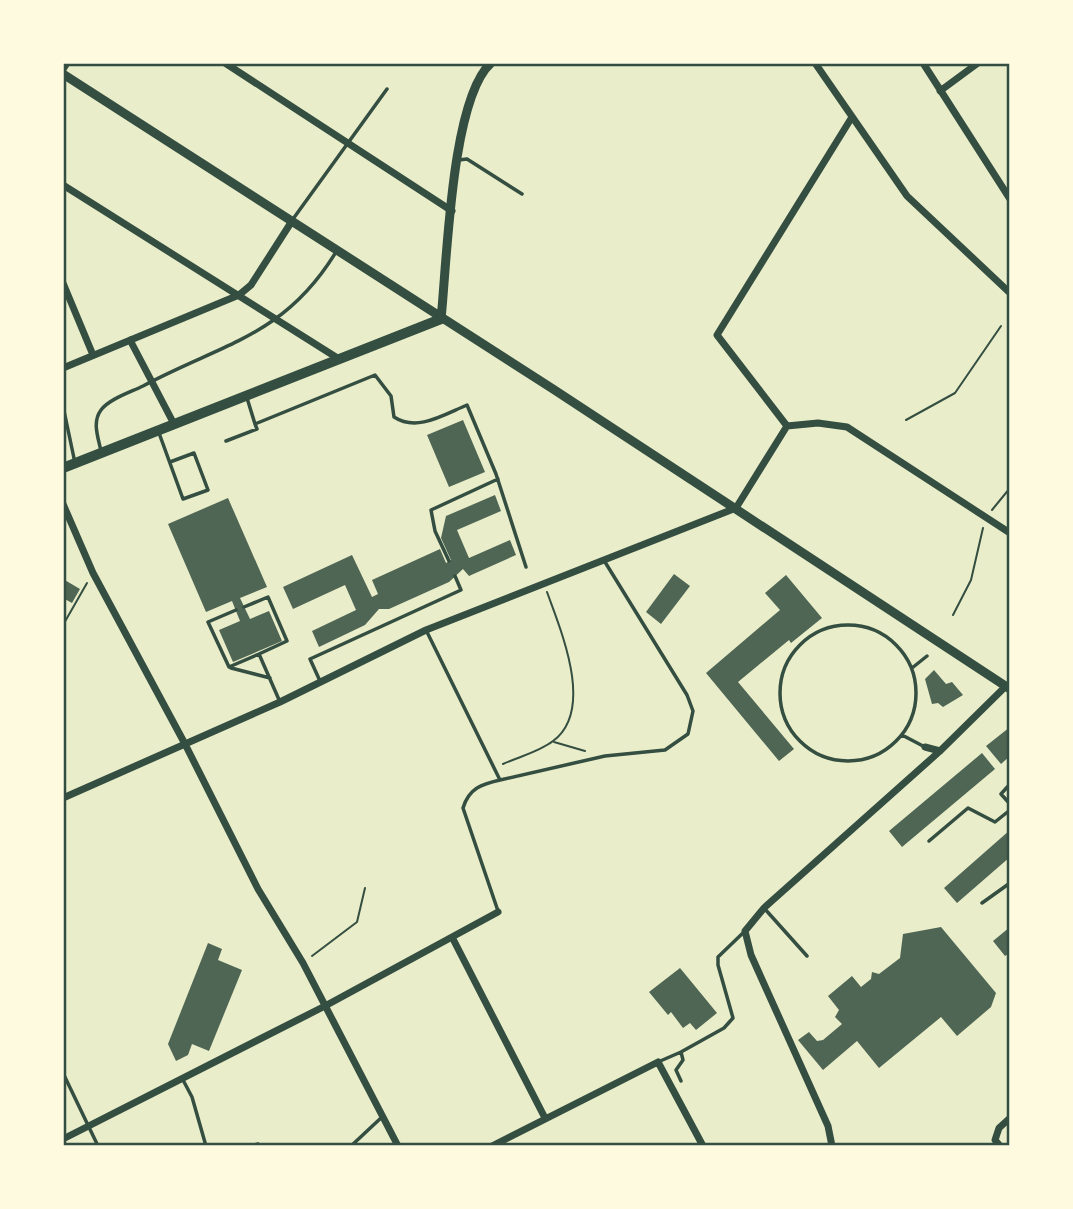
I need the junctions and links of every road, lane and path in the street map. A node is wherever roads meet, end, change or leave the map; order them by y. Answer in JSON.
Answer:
{"nodes":[{"id":1,"x":67,"y":63,"type":"edge"},
{"id":2,"x":225,"y":63,"type":"edge"},
{"id":3,"x":491,"y":63,"type":"edge"},
{"id":4,"x":815,"y":63,"type":"edge"},
{"id":5,"x":923,"y":63,"type":"edge"},
{"id":6,"x":978,"y":63,"type":"edge"},
{"id":7,"x":63,"y":69,"type":"edge"},
{"id":8,"x":63,"y":74,"type":"edge"},
{"id":9,"x":387,"y":89,"type":"dead end"},
{"id":10,"x":940,"y":91,"type":"junction"},
{"id":11,"x":852,"y":117,"type":"junction"},
{"id":12,"x":347,"y":144,"type":"junction"},
{"id":13,"x":457,"y":160,"type":"junction"},
{"id":14,"x":63,"y":185,"type":"edge"},
{"id":15,"x":523,"y":194,"type":"dead end"},
{"id":16,"x":1010,"y":199,"type":"edge"},
{"id":17,"x":452,"y":211,"type":"junction"},
{"id":18,"x":292,"y":221,"type":"junction"},
{"id":19,"x":337,"y":251,"type":"junction"},
{"id":20,"x":63,"y":283,"type":"edge"},
{"id":21,"x":1010,"y":293,"type":"edge"},
{"id":22,"x":239,"y":295,"type":"junction"},
{"id":23,"x":278,"y":318,"type":"junction"},
{"id":24,"x":441,"y":319,"type":"junction"},
{"id":25,"x":1001,"y":326,"type":"dead end"},
{"id":26,"x":130,"y":340,"type":"junction"},
{"id":27,"x":93,"y":355,"type":"junction"},
{"id":28,"x":339,"y":359,"type":"junction"},
{"id":29,"x":63,"y":368,"type":"edge"},
{"id":30,"x":153,"y":381,"type":"junction"},
{"id":31,"x":246,"y":396,"type":"junction"},
{"id":32,"x":63,"y":406,"type":"edge"},
{"id":33,"x":906,"y":420,"type":"dead end"},
{"id":34,"x":174,"y":424,"type":"junction"},
{"id":35,"x":255,"y":424,"type":"junction"},
{"id":36,"x":787,"y":426,"type":"junction"},
{"id":37,"x":158,"y":431,"type":"junction"},
{"id":38,"x":226,"y":441,"type":"dead end"},
{"id":39,"x":101,"y":453,"type":"junction"},
{"id":40,"x":170,"y":462,"type":"junction"},
{"id":41,"x":75,"y":464,"type":"junction"},
{"id":42,"x":63,"y":468,"type":"edge"},
{"id":43,"x":498,"y":479,"type":"junction"},
{"id":44,"x":1010,"y":488,"type":"edge"},
{"id":45,"x":63,"y":504,"type":"edge"},
{"id":46,"x":736,"y":508,"type":"junction"},
{"id":47,"x":987,"y":518,"type":"junction"},
{"id":48,"x":1010,"y":533,"type":"edge"},
{"id":49,"x":449,"y":561,"type":"dead end"},
{"id":50,"x":605,"y":562,"type":"junction"},
{"id":51,"x":526,"y":567,"type":"dead end"},
{"id":52,"x":93,"y":573,"type":"junction"},
{"id":53,"x":455,"y":576,"type":"dead end"},
{"id":54,"x":544,"y":585,"type":"junction"},
{"id":55,"x":244,"y":607,"type":"dead end"},
{"id":56,"x":236,"y":610,"type":"dead end"},
{"id":57,"x":953,"y":615,"type":"dead end"},
{"id":58,"x":63,"y":625,"type":"edge"},
{"id":59,"x":426,"y":630,"type":"junction"},
{"id":60,"x":259,"y":654,"type":"junction"},
{"id":61,"x":927,"y":656,"type":"dead end"},
{"id":62,"x":229,"y":667,"type":"junction"},
{"id":63,"x":912,"y":668,"type":"junction"},
{"id":64,"x":270,"y":678,"type":"junction"},
{"id":65,"x":321,"y":682,"type":"junction"},
{"id":66,"x":1008,"y":687,"type":"edge"},
{"id":67,"x":281,"y":702,"type":"junction"},
{"id":68,"x":902,"y":735,"type":"junction"},
{"id":69,"x":553,"y":742,"type":"junction"},
{"id":70,"x":185,"y":744,"type":"junction"},
{"id":71,"x":925,"y":747,"type":"joint"},
{"id":72,"x":940,"y":751,"type":"junction"},
{"id":73,"x":605,"y":756,"type":"junction"},
{"id":74,"x":495,"y":768,"type":"junction"},
{"id":75,"x":500,"y":780,"type":"junction"},
{"id":76,"x":1010,"y":784,"type":"edge"},
{"id":77,"x":63,"y":798,"type":"edge"},
{"id":78,"x":1010,"y":804,"type":"edge"},
{"id":79,"x":1010,"y":810,"type":"edge"},
{"id":80,"x":929,"y":841,"type":"dead end"},
{"id":81,"x":1010,"y":883,"type":"edge"},
{"id":82,"x":365,"y":888,"type":"dead end"},
{"id":83,"x":982,"y":903,"type":"dead end"},
{"id":84,"x":764,"y":908,"type":"junction"},
{"id":85,"x":498,"y":912,"type":"joint"},
{"id":86,"x":745,"y":931,"type":"junction"},
{"id":87,"x":452,"y":937,"type":"junction"},
{"id":88,"x":807,"y":956,"type":"dead end"},
{"id":89,"x":303,"y":963,"type":"junction"},
{"id":90,"x":325,"y":1006,"type":"junction"},
{"id":91,"x":681,"y":1052,"type":"junction"},
{"id":92,"x":658,"y":1062,"type":"junction"},
{"id":93,"x":63,"y":1073,"type":"edge"},
{"id":94,"x":183,"y":1080,"type":"junction"},
{"id":95,"x":681,"y":1081,"type":"dead end"},
{"id":96,"x":382,"y":1117,"type":"junction"},
{"id":97,"x":545,"y":1118,"type":"junction"},
{"id":98,"x":1010,"y":1118,"type":"edge"},
{"id":99,"x":89,"y":1127,"type":"junction"},
{"id":100,"x":63,"y":1139,"type":"edge"},
{"id":101,"x":258,"y":1144,"type":"dead end"},
{"id":102,"x":995,"y":1144,"type":"edge"},
{"id":103,"x":98,"y":1146,"type":"edge"},
{"id":104,"x":206,"y":1146,"type":"edge"},
{"id":105,"x":251,"y":1146,"type":"edge"},
{"id":106,"x":351,"y":1146,"type":"edge"},
{"id":107,"x":398,"y":1146,"type":"edge"},
{"id":108,"x":492,"y":1146,"type":"edge"},
{"id":109,"x":702,"y":1146,"type":"edge"},
{"id":110,"x":832,"y":1146,"type":"edge"}],
"edges":[{"from":1,"to":7,"type":"street"},
{"from":2,"to":12,"type":"street"},
{"from":3,"to":13,"type":"street"},
{"from":4,"to":11,"type":"street"},
{"from":5,"to":10,"type":"street"},
{"from":6,"to":10,"type":"street"},
{"from":8,"to":18,"type":"street"},
{"from":9,"to":12,"type":"lane"},
{"from":10,"to":16,"type":"street"},
{"from":11,"to":21,"type":"street"},
{"from":11,"to":36,"type":"street"},
{"from":12,"to":17,"type":"street"},
{"from":12,"to":18,"type":"lane"},
{"from":13,"to":15,"type":"lane"},
{"from":13,"to":17,"type":"street"},
{"from":14,"to":22,"type":"street"},
{"from":17,"to":24,"type":"street"},
{"from":18,"to":19,"type":"street"},
{"from":18,"to":22,"type":"street"},
{"from":19,"to":23,"type":"lane"},
{"from":19,"to":24,"type":"street"},
{"from":20,"to":27,"type":"street"},
{"from":22,"to":23,"type":"street"},
{"from":22,"to":26,"type":"street"},
{"from":23,"to":28,"type":"street"},
{"from":23,"to":30,"type":"lane"},
{"from":24,"to":28,"type":"main road"},
{"from":24,"to":46,"type":"street"},
{"from":25,"to":33,"type":"path"},
{"from":26,"to":27,"type":"street"},
{"from":26,"to":30,"type":"street"},
{"from":27,"to":29,"type":"street"},
{"from":28,"to":31,"type":"main road"},
{"from":30,"to":34,"type":"street"},
{"from":30,"to":39,"type":"lane"},
{"from":31,"to":34,"type":"main road"},
{"from":31,"to":35,"type":"lane"},
{"from":32,"to":41,"type":"lane"},
{"from":34,"to":37,"type":"main road"},
{"from":35,"to":38,"type":"lane"},
{"from":35,"to":43,"type":"lane"},
{"from":36,"to":46,"type":"street"},
{"from":36,"to":47,"type":"street"},
{"from":37,"to":39,"type":"main road"},
{"from":37,"to":40,"type":"lane"},
{"from":39,"to":41,"type":"main road"},
{"from":40,"to":40,"type":"lane"},
{"from":41,"to":42,"type":"main road"},
{"from":43,"to":49,"type":"lane"},
{"from":43,"to":51,"type":"lane"},
{"from":44,"to":47,"type":"path"},
{"from":45,"to":52,"type":"street"},
{"from":46,"to":50,"type":"street"},
{"from":46,"to":66,"type":"street"},
{"from":47,"to":48,"type":"street"},
{"from":47,"to":57,"type":"path"},
{"from":50,"to":54,"type":"street"},
{"from":50,"to":73,"type":"lane"},
{"from":52,"to":58,"type":"path"},
{"from":52,"to":70,"type":"street"},
{"from":53,"to":65,"type":"lane"},
{"from":54,"to":59,"type":"street"},
{"from":54,"to":69,"type":"path"},
{"from":55,"to":60,"type":"lane"},
{"from":56,"to":62,"type":"lane"},
{"from":59,"to":65,"type":"street"},
{"from":59,"to":74,"type":"lane"},
{"from":60,"to":62,"type":"lane"},
{"from":60,"to":64,"type":"lane"},
{"from":61,"to":63,"type":"lane"},
{"from":62,"to":64,"type":"lane"},
{"from":63,"to":68,"type":"lane"},
{"from":63,"to":68,"type":"lane"},
{"from":64,"to":67,"type":"lane"},
{"from":65,"to":67,"type":"street"},
{"from":66,"to":72,"type":"street"},
{"from":67,"to":70,"type":"street"},
{"from":68,"to":71,"type":"lane"},
{"from":69,"to":73,"type":"path"},
{"from":69,"to":74,"type":"path"},
{"from":70,"to":77,"type":"street"},
{"from":70,"to":89,"type":"street"},
{"from":71,"to":72,"type":"street"},
{"from":72,"to":84,"type":"street"},
{"from":73,"to":75,"type":"lane"},
{"from":74,"to":75,"type":"lane"},
{"from":75,"to":85,"type":"lane"},
{"from":76,"to":78,"type":"lane"},
{"from":79,"to":80,"type":"lane"},
{"from":81,"to":83,"type":"lane"},
{"from":82,"to":89,"type":"path"},
{"from":84,"to":86,"type":"street"},
{"from":84,"to":88,"type":"lane"},
{"from":85,"to":87,"type":"street"},
{"from":86,"to":91,"type":"lane"},
{"from":86,"to":110,"type":"street"},
{"from":87,"to":90,"type":"street"},
{"from":87,"to":97,"type":"street"},
{"from":89,"to":90,"type":"street"},
{"from":90,"to":94,"type":"street"},
{"from":90,"to":96,"type":"street"},
{"from":91,"to":92,"type":"lane"},
{"from":91,"to":95,"type":"lane"},
{"from":92,"to":97,"type":"street"},
{"from":92,"to":109,"type":"street"},
{"from":93,"to":99,"type":"lane"},
{"from":94,"to":99,"type":"street"},
{"from":94,"to":104,"type":"lane"},
{"from":96,"to":106,"type":"lane"},
{"from":96,"to":107,"type":"street"},
{"from":97,"to":108,"type":"street"},
{"from":98,"to":102,"type":"street"},
{"from":99,"to":100,"type":"street"},
{"from":99,"to":103,"type":"lane"},
{"from":101,"to":105,"type":"lane"}]}
